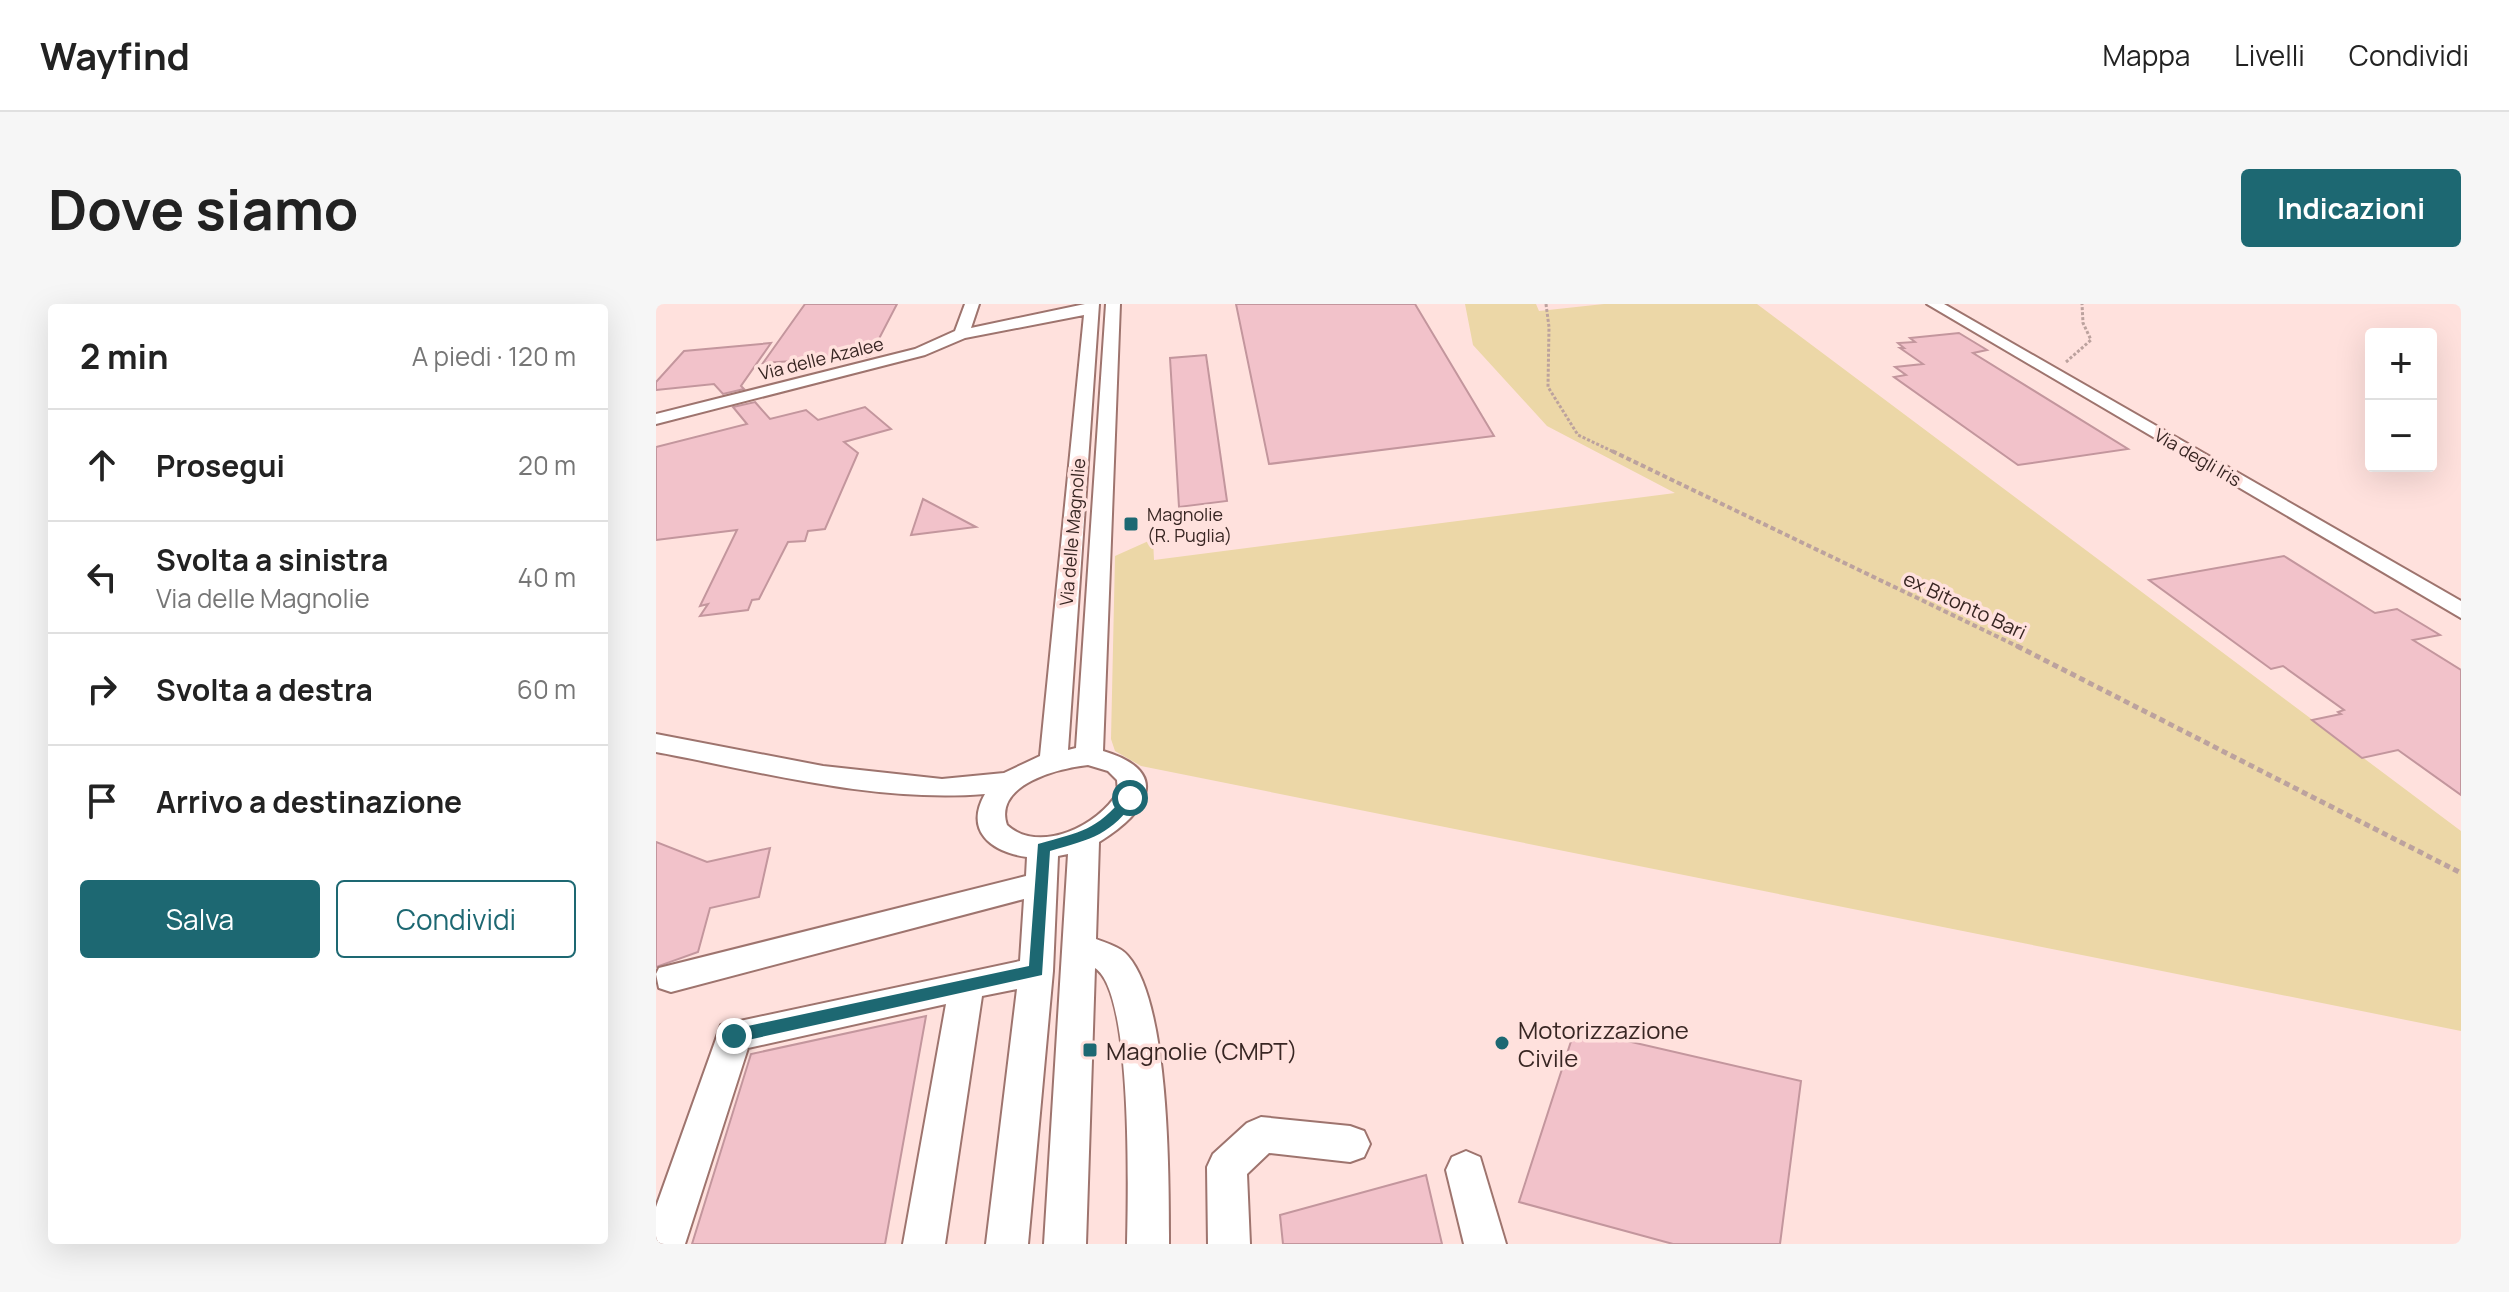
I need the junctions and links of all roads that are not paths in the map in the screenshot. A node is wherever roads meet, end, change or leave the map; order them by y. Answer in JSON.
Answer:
{"nodes":[{"id":1,"x":972,"y":304,"type":"edge"},
{"id":2,"x":1934,"y":304,"type":"edge"},
{"id":3,"x":1100,"y":305,"type":"edge"},
{"id":4,"x":961,"y":334,"type":"junction"},
{"id":5,"x":656,"y":419,"type":"edge"},
{"id":6,"x":2461,"y":611,"type":"edge"},
{"id":7,"x":656,"y":743,"type":"edge"},
{"id":8,"x":1089,"y":756,"type":"junction"},
{"id":9,"x":1053,"y":761,"type":"junction"},
{"id":10,"x":1011,"y":782,"type":"junction"},
{"id":11,"x":942,"y":788,"type":"junction"},
{"id":12,"x":989,"y":815,"type":"junction"},
{"id":13,"x":1084,"y":837,"type":"junction"},
{"id":14,"x":1043,"y":848,"type":"junction"},
{"id":15,"x":1043,"y":883,"type":"junction"},
{"id":16,"x":1079,"y":946,"type":"junction"},
{"id":17,"x":1036,"y":971,"type":"junction"},
{"id":18,"x":671,"y":978,"type":"dead end"},
{"id":19,"x":966,"y":986,"type":"junction"},
{"id":20,"x":1350,"y":1144,"type":"dead end"},
{"id":21,"x":1466,"y":1170,"type":"dead end"},
{"id":22,"x":664,"y":1244,"type":"edge"},
{"id":23,"x":924,"y":1244,"type":"edge"},
{"id":24,"x":1007,"y":1244,"type":"edge"},
{"id":25,"x":1065,"y":1244,"type":"edge"},
{"id":26,"x":1148,"y":1244,"type":"edge"},
{"id":27,"x":1229,"y":1244,"type":"edge"},
{"id":28,"x":1485,"y":1244,"type":"edge"}],
"edges":[{"from":1,"to":4,"type":"street"},
{"from":2,"to":6,"type":"street","name":"Via degli Iris"},
{"from":3,"to":4,"type":"street","name":"Via delle Azalee"},
{"from":3,"to":8,"type":"street","name":"Via delle Magnolie"},
{"from":3,"to":9,"type":"street","name":"Via delle Magnolie"},
{"from":4,"to":5,"type":"street","name":"Via delle Azalee"},
{"from":7,"to":11,"type":"street"},
{"from":8,"to":9,"type":"street"},
{"from":8,"to":13,"type":"street"},
{"from":9,"to":10,"type":"street"},
{"from":10,"to":11,"type":"street"},
{"from":10,"to":12,"type":"street"},
{"from":11,"to":12,"type":"street"},
{"from":12,"to":14,"type":"street"},
{"from":13,"to":14,"type":"street"},
{"from":13,"to":16,"type":"street"},
{"from":14,"to":15,"type":"street"},
{"from":15,"to":17,"type":"street"},
{"from":15,"to":18,"type":"street"},
{"from":16,"to":25,"type":"street"},
{"from":16,"to":26,"type":"street"},
{"from":17,"to":19,"type":"street"},
{"from":17,"to":24,"type":"street"},
{"from":19,"to":22,"type":"street"},
{"from":19,"to":23,"type":"street"},
{"from":20,"to":27,"type":"street"},
{"from":21,"to":28,"type":"street"}]}
